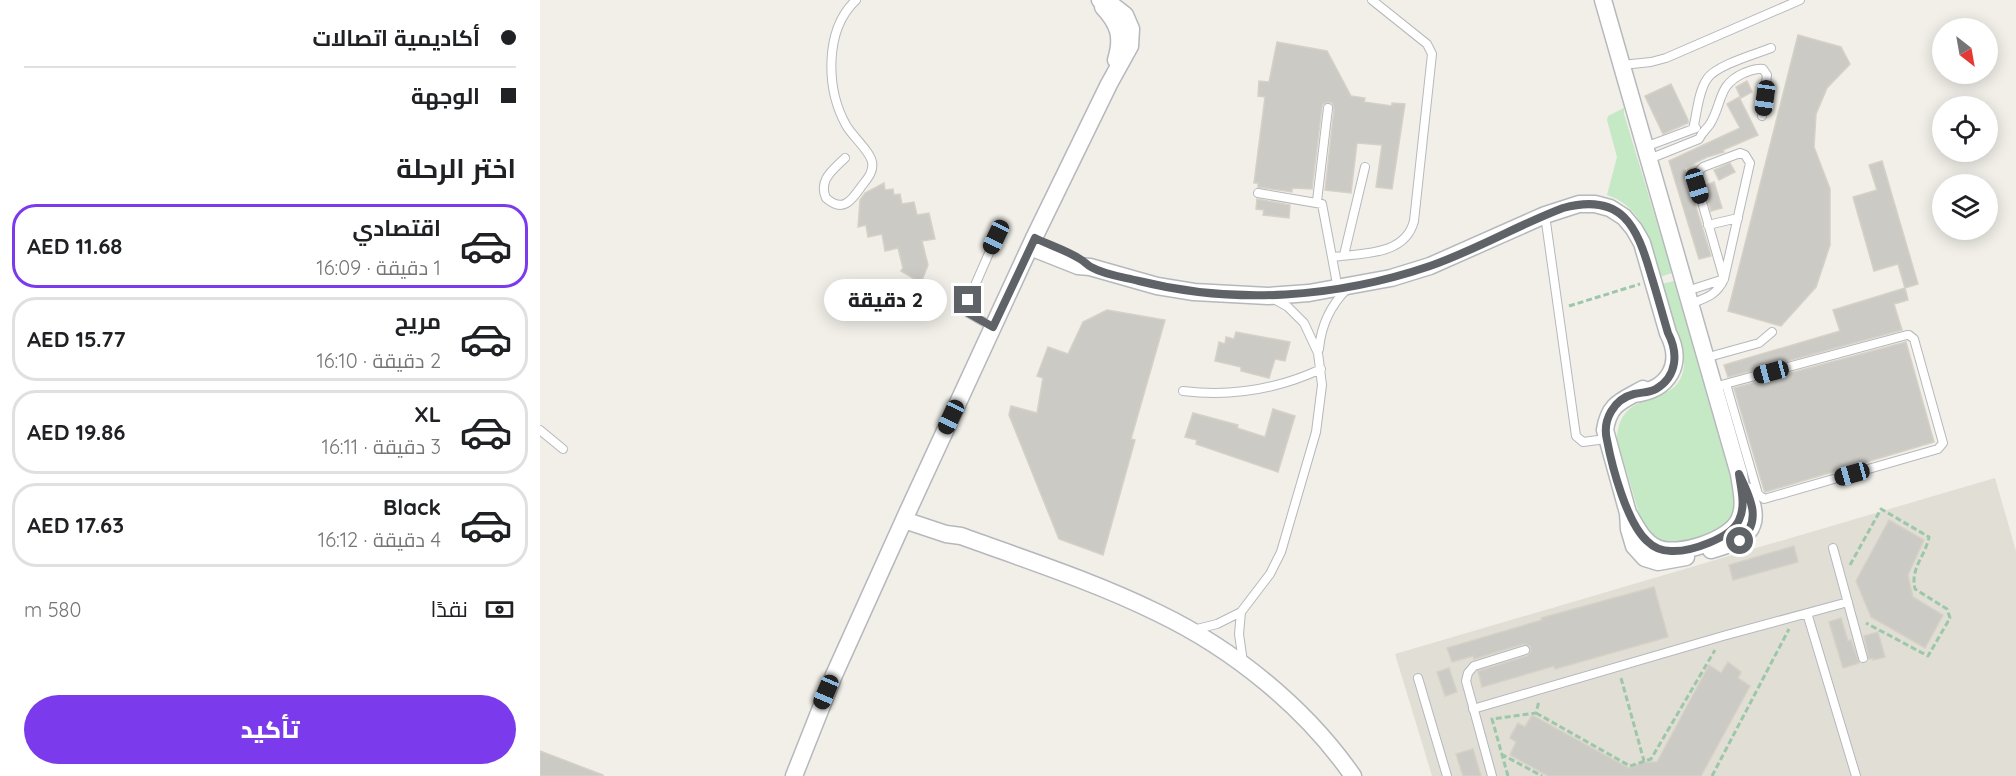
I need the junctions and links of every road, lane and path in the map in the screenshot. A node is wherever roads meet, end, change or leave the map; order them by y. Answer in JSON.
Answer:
{"nodes":[{"id":1,"x":856,"y":0,"type":"edge"},
{"id":2,"x":1372,"y":0,"type":"edge"},
{"id":3,"x":1603,"y":0,"type":"edge"},
{"id":4,"x":1800,"y":0,"type":"edge"},
{"id":5,"x":1100,"y":1,"type":"edge"},
{"id":6,"x":1771,"y":48,"type":"dead end"},
{"id":7,"x":1621,"y":65,"type":"junction"},
{"id":8,"x":1328,"y":108,"type":"dead end"},
{"id":9,"x":1762,"y":116,"type":"dead end"},
{"id":10,"x":1697,"y":131,"type":"junction"},
{"id":11,"x":1647,"y":153,"type":"junction"},
{"id":12,"x":845,"y":158,"type":"dead end"},
{"id":13,"x":1365,"y":167,"type":"dead end"},
{"id":14,"x":1258,"y":193,"type":"dead end"},
{"id":15,"x":1317,"y":201,"type":"junction"},
{"id":16,"x":1545,"y":214,"type":"junction"},
{"id":17,"x":1738,"y":218,"type":"junction"},
{"id":18,"x":1708,"y":225,"type":"junction"},
{"id":19,"x":996,"y":237,"type":"dead end"},
{"id":20,"x":1032,"y":243,"type":"junction"},
{"id":21,"x":1344,"y":255,"type":"junction"},
{"id":22,"x":1333,"y":257,"type":"junction"},
{"id":23,"x":1725,"y":279,"type":"junction"},
{"id":24,"x":1653,"y":281,"type":"junction"},
{"id":25,"x":1344,"y":288,"type":"junction"},
{"id":26,"x":1268,"y":296,"type":"junction"},
{"id":27,"x":1688,"y":297,"type":"junction"},
{"id":28,"x":1558,"y":310,"type":"junction"},
{"id":29,"x":993,"y":327,"type":"junction"},
{"id":30,"x":1772,"y":332,"type":"dead end"},
{"id":31,"x":1318,"y":353,"type":"junction"},
{"id":32,"x":1706,"y":358,"type":"junction"},
{"id":33,"x":1321,"y":369,"type":"junction"},
{"id":34,"x":1720,"y":386,"type":"junction"},
{"id":35,"x":1183,"y":391,"type":"dead end"},
{"id":36,"x":540,"y":430,"type":"edge"},
{"id":37,"x":1606,"y":439,"type":"junction"},
{"id":38,"x":563,"y":449,"type":"dead end"},
{"id":39,"x":1741,"y":467,"type":"junction"},
{"id":40,"x":906,"y":515,"type":"junction"},
{"id":41,"x":1833,"y":548,"type":"dead end"},
{"id":42,"x":1841,"y":579,"type":"junction"},
{"id":43,"x":1848,"y":602,"type":"junction"},
{"id":44,"x":1241,"y":612,"type":"junction"},
{"id":45,"x":1807,"y":613,"type":"junction"},
{"id":46,"x":1851,"y":615,"type":"junction"},
{"id":47,"x":1795,"y":617,"type":"junction"},
{"id":48,"x":1191,"y":631,"type":"junction"},
{"id":49,"x":1723,"y":636,"type":"junction"},
{"id":50,"x":1525,"y":650,"type":"dead end"},
{"id":51,"x":1863,"y":658,"type":"dead end"},
{"id":52,"x":1244,"y":666,"type":"junction"},
{"id":53,"x":1618,"y":668,"type":"junction"},
{"id":54,"x":1418,"y":678,"type":"dead end"},
{"id":55,"x":1541,"y":690,"type":"junction"},
{"id":56,"x":1473,"y":710,"type":"junction"},
{"id":57,"x":1536,"y":713,"type":"junction"},
{"id":58,"x":1502,"y":754,"type":"junction"},
{"id":59,"x":1644,"y":761,"type":"junction"},
{"id":60,"x":794,"y":776,"type":"edge"},
{"id":61,"x":1353,"y":776,"type":"edge"},
{"id":62,"x":1447,"y":776,"type":"edge"},
{"id":63,"x":1492,"y":776,"type":"edge"},
{"id":64,"x":1508,"y":776,"type":"edge"},
{"id":65,"x":1542,"y":776,"type":"edge"},
{"id":66,"x":1712,"y":776,"type":"edge"},
{"id":67,"x":1856,"y":776,"type":"edge"}],
"edges":[{"from":1,"to":12,"type":"lane"},
{"from":2,"to":21,"type":"lane"},
{"from":3,"to":7,"type":"street"},
{"from":4,"to":7,"type":"lane"},
{"from":5,"to":20,"type":"street"},
{"from":6,"to":10,"type":"lane"},
{"from":7,"to":11,"type":"street"},
{"from":8,"to":15,"type":"lane"},
{"from":9,"to":10,"type":"lane"},
{"from":10,"to":11,"type":"lane"},
{"from":11,"to":27,"type":"street"},
{"from":13,"to":21,"type":"lane"},
{"from":14,"to":15,"type":"lane"},
{"from":15,"to":22,"type":"lane"},
{"from":16,"to":24,"type":"street"},
{"from":16,"to":25,"type":"street"},
{"from":16,"to":28,"type":"lane"},
{"from":17,"to":18,"type":"lane"},
{"from":17,"to":18,"type":"lane"},
{"from":17,"to":23,"type":"lane"},
{"from":18,"to":23,"type":"lane"},
{"from":19,"to":29,"type":"lane"},
{"from":20,"to":26,"type":"street"},
{"from":20,"to":29,"type":"street"},
{"from":21,"to":22,"type":"lane"},
{"from":22,"to":25,"type":"lane"},
{"from":23,"to":27,"type":"lane"},
{"from":23,"to":27,"type":"lane"},
{"from":24,"to":28,"type":"path"},
{"from":24,"to":37,"type":"street"},
{"from":25,"to":26,"type":"street"},
{"from":25,"to":31,"type":"lane"},
{"from":26,"to":31,"type":"lane"},
{"from":27,"to":32,"type":"street"},
{"from":28,"to":37,"type":"lane"},
{"from":29,"to":40,"type":"street"},
{"from":30,"to":32,"type":"lane"},
{"from":31,"to":33,"type":"lane"},
{"from":32,"to":34,"type":"street"},
{"from":33,"to":35,"type":"lane"},
{"from":33,"to":44,"type":"lane"},
{"from":34,"to":39,"type":"street"},
{"from":34,"to":39,"type":"lane"},
{"from":36,"to":38,"type":"lane"},
{"from":37,"to":39,"type":"street"},
{"from":40,"to":48,"type":"street"},
{"from":40,"to":60,"type":"street"},
{"from":41,"to":42,"type":"lane"},
{"from":42,"to":43,"type":"lane"},
{"from":42,"to":46,"type":"path"},
{"from":43,"to":45,"type":"lane"},
{"from":43,"to":46,"type":"lane"},
{"from":44,"to":48,"type":"lane"},
{"from":44,"to":52,"type":"lane"},
{"from":45,"to":47,"type":"lane"},
{"from":45,"to":67,"type":"lane"},
{"from":46,"to":51,"type":"lane"},
{"from":47,"to":49,"type":"lane"},
{"from":47,"to":66,"type":"path"},
{"from":48,"to":52,"type":"street"},
{"from":49,"to":53,"type":"lane"},
{"from":49,"to":59,"type":"path"},
{"from":50,"to":56,"type":"lane"},
{"from":52,"to":61,"type":"street"},
{"from":53,"to":55,"type":"lane"},
{"from":53,"to":59,"type":"path"},
{"from":54,"to":62,"type":"lane"},
{"from":55,"to":56,"type":"lane"},
{"from":55,"to":57,"type":"path"},
{"from":56,"to":63,"type":"lane"},
{"from":57,"to":58,"type":"path"},
{"from":57,"to":59,"type":"path"},
{"from":58,"to":64,"type":"path"},
{"from":58,"to":65,"type":"path"}]}
